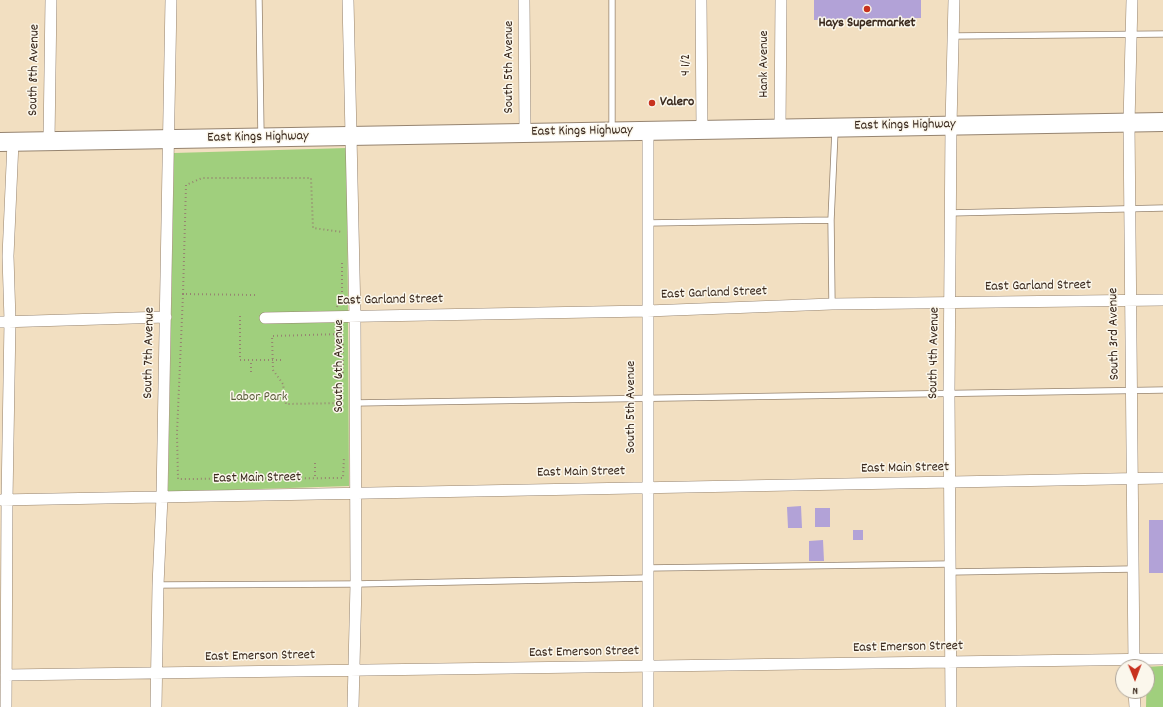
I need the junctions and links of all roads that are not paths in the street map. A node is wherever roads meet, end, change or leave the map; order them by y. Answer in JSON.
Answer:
{"nodes":[{"id":1,"x":51,"y":0,"type":"edge"},
{"id":2,"x":171,"y":0,"type":"edge"},
{"id":3,"x":259,"y":0,"type":"edge"},
{"id":4,"x":348,"y":0,"type":"edge"},
{"id":5,"x":524,"y":0,"type":"edge"},
{"id":6,"x":612,"y":0,"type":"edge"},
{"id":7,"x":701,"y":0,"type":"edge"},
{"id":8,"x":780,"y":0,"type":"edge"},
{"id":9,"x":954,"y":0,"type":"edge"},
{"id":10,"x":1132,"y":0,"type":"edge"},
{"id":11,"x":1132,"y":34,"type":"junction"},
{"id":12,"x":1163,"y":34,"type":"edge"},
{"id":13,"x":954,"y":36,"type":"junction"},
{"id":14,"x":1163,"y":122,"type":"edge"},
{"id":15,"x":1129,"y":123,"type":"junction"},
{"id":16,"x":951,"y":125,"type":"junction"},
{"id":17,"x":835,"y":128,"type":"junction"},
{"id":18,"x":780,"y":129,"type":"junction"},
{"id":19,"x":702,"y":130,"type":"junction"},
{"id":20,"x":648,"y":131,"type":"junction"},
{"id":21,"x":612,"y":132,"type":"junction"},
{"id":22,"x":525,"y":133,"type":"junction"},
{"id":23,"x":350,"y":136,"type":"junction"},
{"id":24,"x":262,"y":137,"type":"junction"},
{"id":25,"x":170,"y":139,"type":"junction"},
{"id":26,"x":50,"y":141,"type":"junction"},
{"id":27,"x":7,"y":142,"type":"edge"},
{"id":28,"x":1163,"y":208,"type":"edge"},
{"id":29,"x":1130,"y":209,"type":"junction"},
{"id":30,"x":950,"y":213,"type":"junction"},
{"id":31,"x":831,"y":220,"type":"junction"},
{"id":32,"x":648,"y":223,"type":"junction"},
{"id":33,"x":1130,"y":300,"type":"junction"},
{"id":34,"x":1163,"y":300,"type":"edge"},
{"id":35,"x":832,"y":304,"type":"junction"},
{"id":36,"x":950,"y":304,"type":"junction"},
{"id":37,"x":647,"y":312,"type":"junction"},
{"id":38,"x":166,"y":317,"type":"junction"},
{"id":39,"x":355,"y":317,"type":"junction"},
{"id":40,"x":266,"y":318,"type":"dead end"},
{"id":41,"x":5,"y":322,"type":"edge"},
{"id":42,"x":1131,"y":390,"type":"junction"},
{"id":43,"x":1163,"y":390,"type":"edge"},
{"id":44,"x":949,"y":393,"type":"junction"},
{"id":45,"x":647,"y":399,"type":"junction"},
{"id":46,"x":355,"y":403,"type":"junction"},
{"id":47,"x":1131,"y":478,"type":"junction"},
{"id":48,"x":1163,"y":478,"type":"edge"},
{"id":49,"x":949,"y":483,"type":"junction"},
{"id":50,"x":647,"y":487,"type":"junction"},
{"id":51,"x":355,"y":492,"type":"junction"},
{"id":52,"x":162,"y":497,"type":"junction"},
{"id":53,"x":3,"y":500,"type":"edge"},
{"id":54,"x":949,"y":568,"type":"junction"},
{"id":55,"x":1132,"y":569,"type":"junction"},
{"id":56,"x":647,"y":573,"type":"junction"},
{"id":57,"x":356,"y":584,"type":"junction"},
{"id":58,"x":158,"y":585,"type":"junction"},
{"id":59,"x":1134,"y":659,"type":"edge"},
{"id":60,"x":950,"y":662,"type":"junction"},
{"id":61,"x":1115,"y":663,"type":"edge"},
{"id":62,"x":648,"y":667,"type":"junction"},
{"id":63,"x":354,"y":671,"type":"junction"},
{"id":64,"x":156,"y":674,"type":"junction"},
{"id":65,"x":6,"y":675,"type":"junction"},
{"id":66,"x":6,"y":707,"type":"edge"},
{"id":67,"x":156,"y":707,"type":"edge"},
{"id":68,"x":353,"y":707,"type":"edge"},
{"id":69,"x":648,"y":707,"type":"edge"},
{"id":70,"x":951,"y":707,"type":"edge"}],
"edges":[{"from":1,"to":26,"type":"street","name":"South 8th Avenue"},
{"from":2,"to":25,"type":"street","name":"South 7th Avenue"},
{"from":3,"to":24,"type":"lane"},
{"from":4,"to":23,"type":"street","name":"South 6th Avenue"},
{"from":5,"to":22,"type":"street","name":"South 5th Avenue"},
{"from":6,"to":21,"type":"lane"},
{"from":7,"to":19,"type":"street","name":"4 1/2"},
{"from":8,"to":18,"type":"street","name":"Hank Avenue"},
{"from":9,"to":13,"type":"street","name":"South 4th Avenue"},
{"from":10,"to":11,"type":"street","name":"South 3rd Avenue"},
{"from":11,"to":12,"type":"lane"},
{"from":11,"to":13,"type":"lane"},
{"from":11,"to":15,"type":"street","name":"South 3rd Avenue"},
{"from":13,"to":16,"type":"street","name":"South 4th Avenue"},
{"from":14,"to":15,"type":"main road","name":"East Kings Highway"},
{"from":15,"to":16,"type":"main road","name":"East Kings Highway"},
{"from":15,"to":29,"type":"street","name":"South 3rd Avenue"},
{"from":16,"to":17,"type":"main road","name":"East Kings Highway"},
{"from":16,"to":30,"type":"street","name":"South 4th Avenue"},
{"from":17,"to":18,"type":"main road","name":"East Kings Highway"},
{"from":17,"to":31,"type":"lane"},
{"from":18,"to":19,"type":"main road","name":"East Kings Highway"},
{"from":19,"to":20,"type":"main road","name":"East Kings Highway"},
{"from":20,"to":21,"type":"main road","name":"East Kings Highway"},
{"from":20,"to":32,"type":"street","name":"South 5th Avenue"},
{"from":21,"to":22,"type":"main road","name":"East Kings Highway"},
{"from":22,"to":23,"type":"main road","name":"East Kings Highway"},
{"from":23,"to":24,"type":"main road","name":"East Kings Highway"},
{"from":23,"to":39,"type":"street","name":"South 6th Avenue"},
{"from":24,"to":25,"type":"main road","name":"East Kings Highway"},
{"from":25,"to":26,"type":"main road","name":"East Kings Highway"},
{"from":25,"to":38,"type":"street","name":"South 7th Avenue"},
{"from":26,"to":27,"type":"main road","name":"East Kings Highway"},
{"from":27,"to":41,"type":"street"},
{"from":28,"to":29,"type":"lane"},
{"from":29,"to":30,"type":"lane"},
{"from":29,"to":33,"type":"street","name":"South 3rd Avenue"},
{"from":30,"to":36,"type":"street","name":"South 4th Avenue"},
{"from":31,"to":32,"type":"lane"},
{"from":31,"to":35,"type":"lane"},
{"from":32,"to":37,"type":"street","name":"South 5th Avenue"},
{"from":33,"to":34,"type":"street","name":"East Garland Street"},
{"from":33,"to":36,"type":"street","name":"East Garland Street"},
{"from":33,"to":42,"type":"street","name":"South 3rd Avenue"},
{"from":35,"to":36,"type":"street","name":"East Garland Street"},
{"from":35,"to":37,"type":"street","name":"East Garland Street"},
{"from":36,"to":44,"type":"street","name":"South 4th Avenue"},
{"from":37,"to":39,"type":"street","name":"East Garland Street"},
{"from":37,"to":45,"type":"street","name":"South 5th Avenue"},
{"from":38,"to":41,"type":"street"},
{"from":38,"to":52,"type":"street","name":"South 7th Avenue"},
{"from":39,"to":40,"type":"street","name":"East Garland Street"},
{"from":39,"to":46,"type":"street","name":"South 6th Avenue"},
{"from":41,"to":53,"type":"street"},
{"from":42,"to":43,"type":"lane"},
{"from":42,"to":44,"type":"lane"},
{"from":42,"to":47,"type":"street","name":"South 3rd Avenue"},
{"from":44,"to":45,"type":"lane"},
{"from":44,"to":49,"type":"street","name":"South 4th Avenue"},
{"from":45,"to":46,"type":"lane"},
{"from":45,"to":50,"type":"street","name":"South 5th Avenue"},
{"from":46,"to":51,"type":"street","name":"South 6th Avenue"},
{"from":47,"to":48,"type":"street","name":"East Main Street"},
{"from":47,"to":49,"type":"street","name":"East Main Street"},
{"from":47,"to":55,"type":"street","name":"South 3rd Avenue"},
{"from":49,"to":50,"type":"street","name":"East Main Street"},
{"from":49,"to":54,"type":"street","name":"South 4th Avenue"},
{"from":50,"to":51,"type":"street","name":"East Main Street"},
{"from":50,"to":56,"type":"street","name":"South 5th Avenue"},
{"from":51,"to":52,"type":"street","name":"East Main Street"},
{"from":51,"to":57,"type":"street","name":"South 6th Avenue"},
{"from":52,"to":53,"type":"street","name":"East Main Street"},
{"from":52,"to":58,"type":"street","name":"South 7th Avenue"},
{"from":53,"to":65,"type":"street"},
{"from":54,"to":55,"type":"lane"},
{"from":54,"to":56,"type":"lane"},
{"from":54,"to":60,"type":"street","name":"South 4th Avenue"},
{"from":55,"to":59,"type":"street","name":"South 3rd Avenue"},
{"from":56,"to":57,"type":"lane"},
{"from":56,"to":62,"type":"street","name":"South 5th Avenue"},
{"from":57,"to":58,"type":"lane"},
{"from":57,"to":63,"type":"street","name":"South 6th Avenue"},
{"from":58,"to":64,"type":"street","name":"South 7th Avenue"},
{"from":60,"to":61,"type":"street","name":"East Emerson Street"},
{"from":60,"to":62,"type":"street","name":"East Emerson Street"},
{"from":60,"to":70,"type":"street","name":"South 4th Avenue"},
{"from":62,"to":63,"type":"street","name":"East Emerson Street"},
{"from":62,"to":69,"type":"street","name":"South 5th Avenue"},
{"from":63,"to":64,"type":"street","name":"East Emerson Street"},
{"from":63,"to":68,"type":"street","name":"South 6th Avenue"},
{"from":64,"to":65,"type":"street","name":"East Emerson Street"},
{"from":64,"to":67,"type":"street","name":"South 7th Avenue"},
{"from":65,"to":66,"type":"street"}]}
